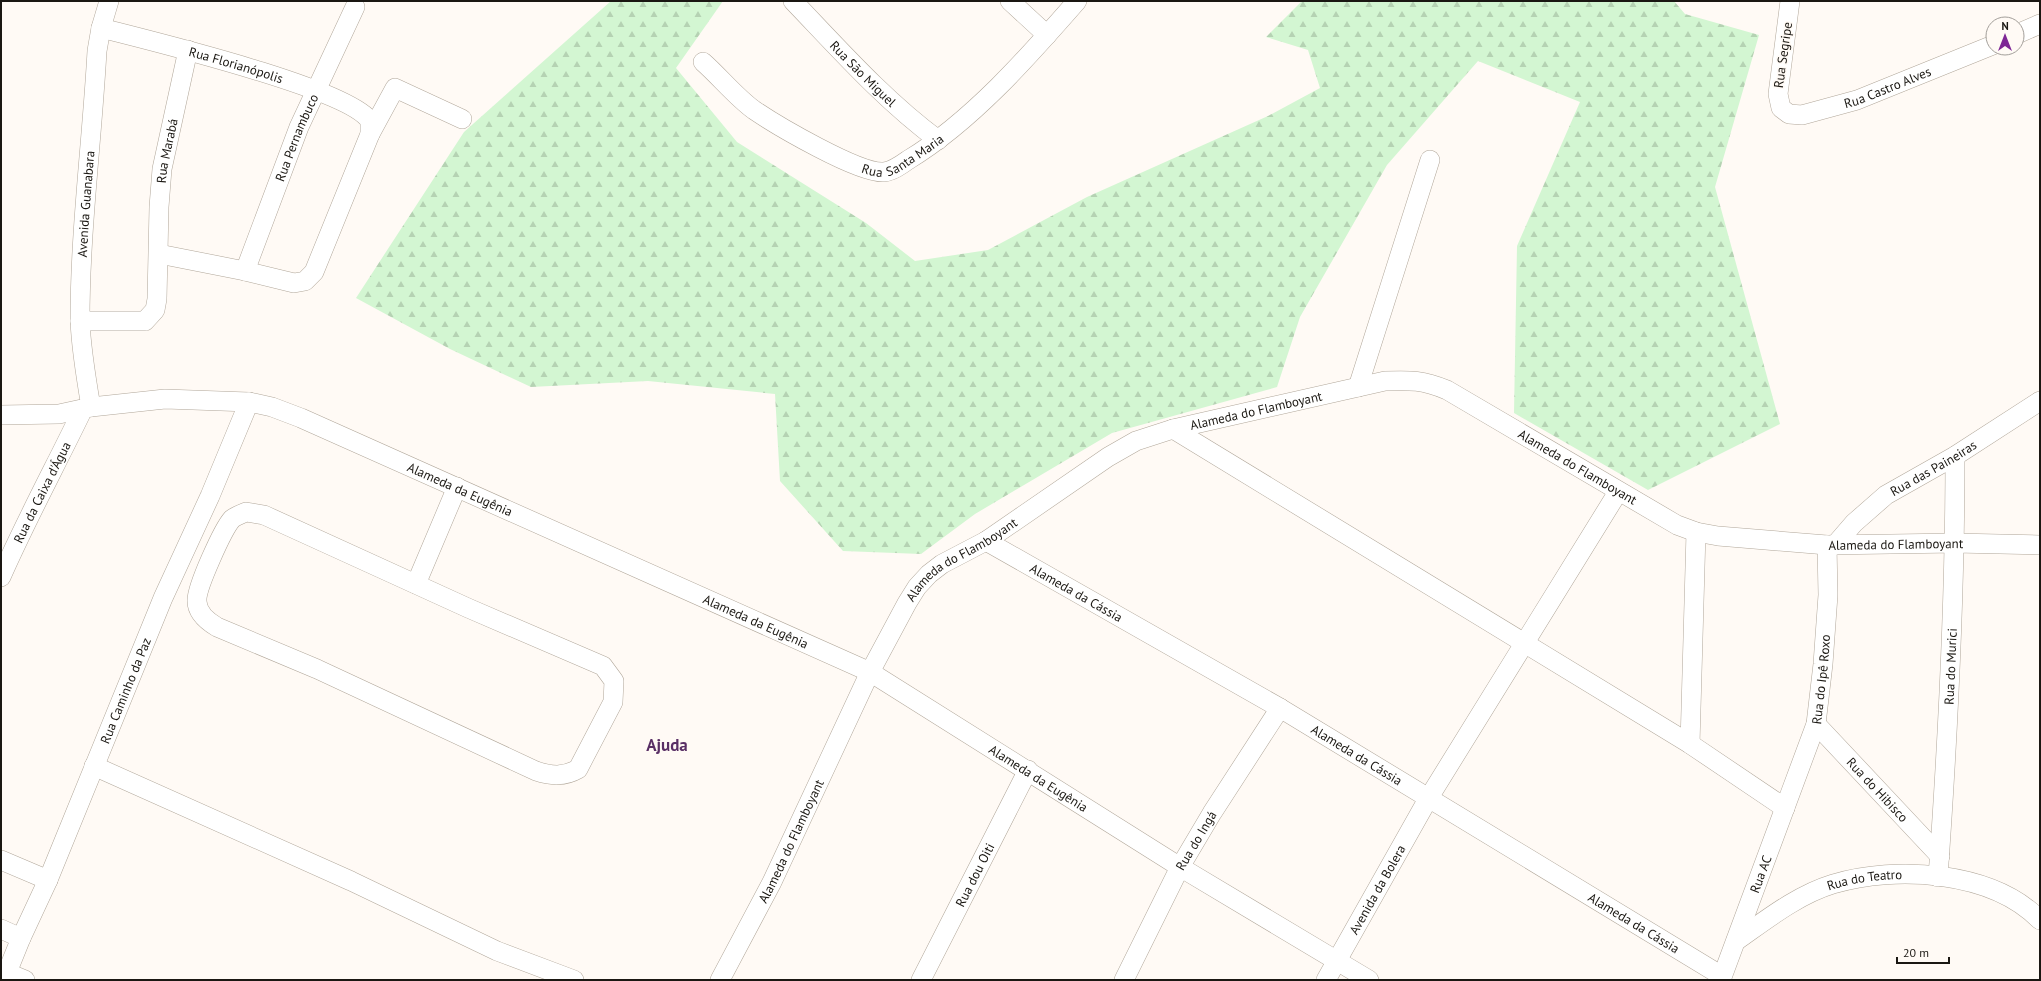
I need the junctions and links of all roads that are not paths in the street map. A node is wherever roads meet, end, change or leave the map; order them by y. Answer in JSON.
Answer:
{"nodes":[{"id":1,"x":108,"y":1,"type":"edge"},
{"id":2,"x":793,"y":1,"type":"edge"},
{"id":3,"x":1010,"y":1,"type":"edge"},
{"id":4,"x":1077,"y":1,"type":"edge"},
{"id":5,"x":1792,"y":2,"type":"edge"},
{"id":6,"x":355,"y":7,"type":"dead end"},
{"id":7,"x":2040,"y":24,"type":"edge"},
{"id":8,"x":101,"y":28,"type":"junction"},
{"id":9,"x":2025,"y":31,"type":"edge"},
{"id":10,"x":1047,"y":35,"type":"junction"},
{"id":11,"x":1985,"y":48,"type":"edge"},
{"id":12,"x":188,"y":50,"type":"junction"},
{"id":13,"x":703,"y":62,"type":"dead end"},
{"id":14,"x":315,"y":90,"type":"junction"},
{"id":15,"x":1781,"y":108,"type":"joint"},
{"id":16,"x":462,"y":119,"type":"dead end"},
{"id":17,"x":369,"y":125,"type":"junction"},
{"id":18,"x":938,"y":140,"type":"junction"},
{"id":19,"x":1430,"y":160,"type":"dead end"},
{"id":20,"x":159,"y":254,"type":"junction"},
{"id":21,"x":245,"y":271,"type":"junction"},
{"id":22,"x":80,"y":321,"type":"junction"},
{"id":23,"x":1358,"y":388,"type":"junction"},
{"id":24,"x":2040,"y":401,"type":"edge"},
{"id":25,"x":249,"y":402,"type":"junction"},
{"id":26,"x":87,"y":408,"type":"junction"},
{"id":27,"x":1,"y":415,"type":"edge"},
{"id":28,"x":1173,"y":429,"type":"junction"},
{"id":29,"x":1955,"y":456,"type":"junction"},
{"id":30,"x":457,"y":487,"type":"junction"},
{"id":31,"x":1618,"y":492,"type":"junction"},
{"id":32,"x":1696,"y":532,"type":"junction"},
{"id":33,"x":986,"y":541,"type":"junction"},
{"id":34,"x":1955,"y":543,"type":"junction"},
{"id":35,"x":1831,"y":545,"type":"junction"},
{"id":36,"x":2040,"y":545,"type":"edge"},
{"id":37,"x":1,"y":576,"type":"edge"},
{"id":38,"x":416,"y":584,"type":"junction"},
{"id":39,"x":1524,"y":644,"type":"junction"},
{"id":40,"x":870,"y":672,"type":"junction"},
{"id":41,"x":1280,"y":708,"type":"junction"},
{"id":42,"x":1816,"y":724,"type":"junction"},
{"id":43,"x":1690,"y":744,"type":"junction"},
{"id":44,"x":94,"y":766,"type":"junction"},
{"id":45,"x":1028,"y":770,"type":"junction"},
{"id":46,"x":1428,"y":799,"type":"junction"},
{"id":47,"x":1785,"y":808,"type":"junction"},
{"id":48,"x":1940,"y":856,"type":"junction"},
{"id":49,"x":1,"y":860,"type":"edge"},
{"id":50,"x":1180,"y":867,"type":"junction"},
{"id":51,"x":1938,"y":877,"type":"junction"},
{"id":52,"x":48,"y":880,"type":"junction"},
{"id":53,"x":2040,"y":920,"type":"edge"},
{"id":54,"x":1,"y":929,"type":"edge"},
{"id":55,"x":21,"y":938,"type":"junction"},
{"id":56,"x":1736,"y":941,"type":"junction"},
{"id":57,"x":1336,"y":960,"type":"junction"},
{"id":58,"x":6,"y":976,"type":"edge"},
{"id":59,"x":1722,"y":978,"type":"edge"},
{"id":60,"x":25,"y":980,"type":"edge"},
{"id":61,"x":574,"y":980,"type":"edge"},
{"id":62,"x":720,"y":980,"type":"edge"},
{"id":63,"x":921,"y":980,"type":"edge"},
{"id":64,"x":1124,"y":980,"type":"edge"},
{"id":65,"x":1326,"y":980,"type":"edge"},
{"id":66,"x":1369,"y":980,"type":"edge"}],
"edges":[{"from":1,"to":8,"type":"street","name":"Avenida Guanabara"},
{"from":2,"to":18,"type":"street","name":"Rua São Miguel"},
{"from":3,"to":10,"type":"street"},
{"from":4,"to":10,"type":"street","name":"Rua Santa Maria"},
{"from":5,"to":15,"type":"street","name":"Rua Segripe"},
{"from":6,"to":14,"type":"street","name":"Rua Pernambuco"},
{"from":7,"to":9,"type":"street"},
{"from":8,"to":12,"type":"street","name":"Rua Florianópolis"},
{"from":8,"to":22,"type":"street","name":"Avenida Guanabara"},
{"from":10,"to":18,"type":"street","name":"Rua Santa Maria"},
{"from":11,"to":15,"type":"street","name":"Rua Castro Alves"},
{"from":12,"to":14,"type":"street","name":"Rua Florianópolis"},
{"from":12,"to":20,"type":"street","name":"Rua Marabá"},
{"from":13,"to":18,"type":"street","name":"Rua Santa Maria"},
{"from":14,"to":17,"type":"street","name":"Rua Florianópolis"},
{"from":14,"to":21,"type":"street","name":"Rua Pernambuco"},
{"from":16,"to":17,"type":"street"},
{"from":17,"to":21,"type":"street"},
{"from":19,"to":23,"type":"street"},
{"from":20,"to":21,"type":"street"},
{"from":20,"to":22,"type":"street","name":"Rua Marabá"},
{"from":22,"to":26,"type":"street","name":"Avenida Guanabara"},
{"from":23,"to":28,"type":"street","name":"Alameda do Flamboyant"},
{"from":23,"to":31,"type":"street","name":"Alameda do Flamboyant"},
{"from":24,"to":29,"type":"street","name":"Rua das Paineiras"},
{"from":25,"to":26,"type":"street","name":"Alameda da Eugênia"},
{"from":25,"to":30,"type":"street","name":"Alameda da Eugênia"},
{"from":25,"to":44,"type":"street","name":"Rua Caminho da Paz"},
{"from":26,"to":27,"type":"street","name":"Alameda da Eugênia"},
{"from":26,"to":37,"type":"street","name":"Rua da Caixa d'Água"},
{"from":28,"to":33,"type":"street","name":"Alameda do Flamboyant"},
{"from":28,"to":39,"type":"street"},
{"from":29,"to":34,"type":"street","name":"Rua do Murici"},
{"from":29,"to":35,"type":"street","name":"Rua das Paineiras"},
{"from":30,"to":38,"type":"street"},
{"from":30,"to":40,"type":"street","name":"Alameda da Eugênia"},
{"from":31,"to":32,"type":"street","name":"Alameda do Flamboyant"},
{"from":31,"to":39,"type":"street","name":"Avenida da Bolera"},
{"from":32,"to":35,"type":"street","name":"Alameda do Flamboyant"},
{"from":32,"to":43,"type":"street"},
{"from":33,"to":40,"type":"street","name":"Alameda do Flamboyant"},
{"from":33,"to":41,"type":"street","name":"Alameda da Cássia"},
{"from":34,"to":35,"type":"street","name":"Alameda do Flamboyant"},
{"from":34,"to":36,"type":"street","name":"Alameda do Flamboyant"},
{"from":34,"to":48,"type":"street","name":"Rua do Murici"},
{"from":35,"to":42,"type":"street","name":"Rua do Ipê Roxo"},
{"from":38,"to":38,"type":"street"},
{"from":39,"to":43,"type":"street"},
{"from":39,"to":46,"type":"street","name":"Avenida da Bolera"},
{"from":40,"to":45,"type":"street","name":"Alameda da Eugênia"},
{"from":40,"to":62,"type":"street","name":"Alameda do Flamboyant"},
{"from":41,"to":46,"type":"street","name":"Alameda da Cássia"},
{"from":41,"to":50,"type":"street","name":"Rua do Ingá"},
{"from":42,"to":47,"type":"street","name":"Rua do Ipê Roxo"},
{"from":42,"to":48,"type":"street","name":"Rua do Hibisco"},
{"from":43,"to":47,"type":"street"},
{"from":44,"to":52,"type":"street","name":"Rua Caminho da Paz"},
{"from":44,"to":61,"type":"street"},
{"from":45,"to":50,"type":"street","name":"Alameda da Eugênia"},
{"from":45,"to":63,"type":"street","name":"Rua dou Oiti"},
{"from":46,"to":57,"type":"street","name":"Avenida da Bolera"},
{"from":46,"to":59,"type":"street","name":"Alameda da Cássia"},
{"from":47,"to":56,"type":"street","name":"Rua AC"},
{"from":48,"to":51,"type":"street","name":"Rua do Murici"},
{"from":49,"to":52,"type":"street"},
{"from":50,"to":57,"type":"street","name":"Alameda da Eugênia"},
{"from":50,"to":64,"type":"street","name":"Rua do Ingá"},
{"from":51,"to":53,"type":"street","name":"Rua do Teatro"},
{"from":51,"to":56,"type":"street","name":"Rua do Teatro"},
{"from":52,"to":55,"type":"street","name":"Rua Caminho da Paz"},
{"from":54,"to":55,"type":"street"},
{"from":55,"to":58,"type":"street","name":"Rua Caminho da Paz"},
{"from":56,"to":59,"type":"street"},
{"from":57,"to":65,"type":"street","name":"Avenida da Bolera"},
{"from":57,"to":66,"type":"street","name":"Alameda da Eugênia"},
{"from":58,"to":60,"type":"street"}]}
